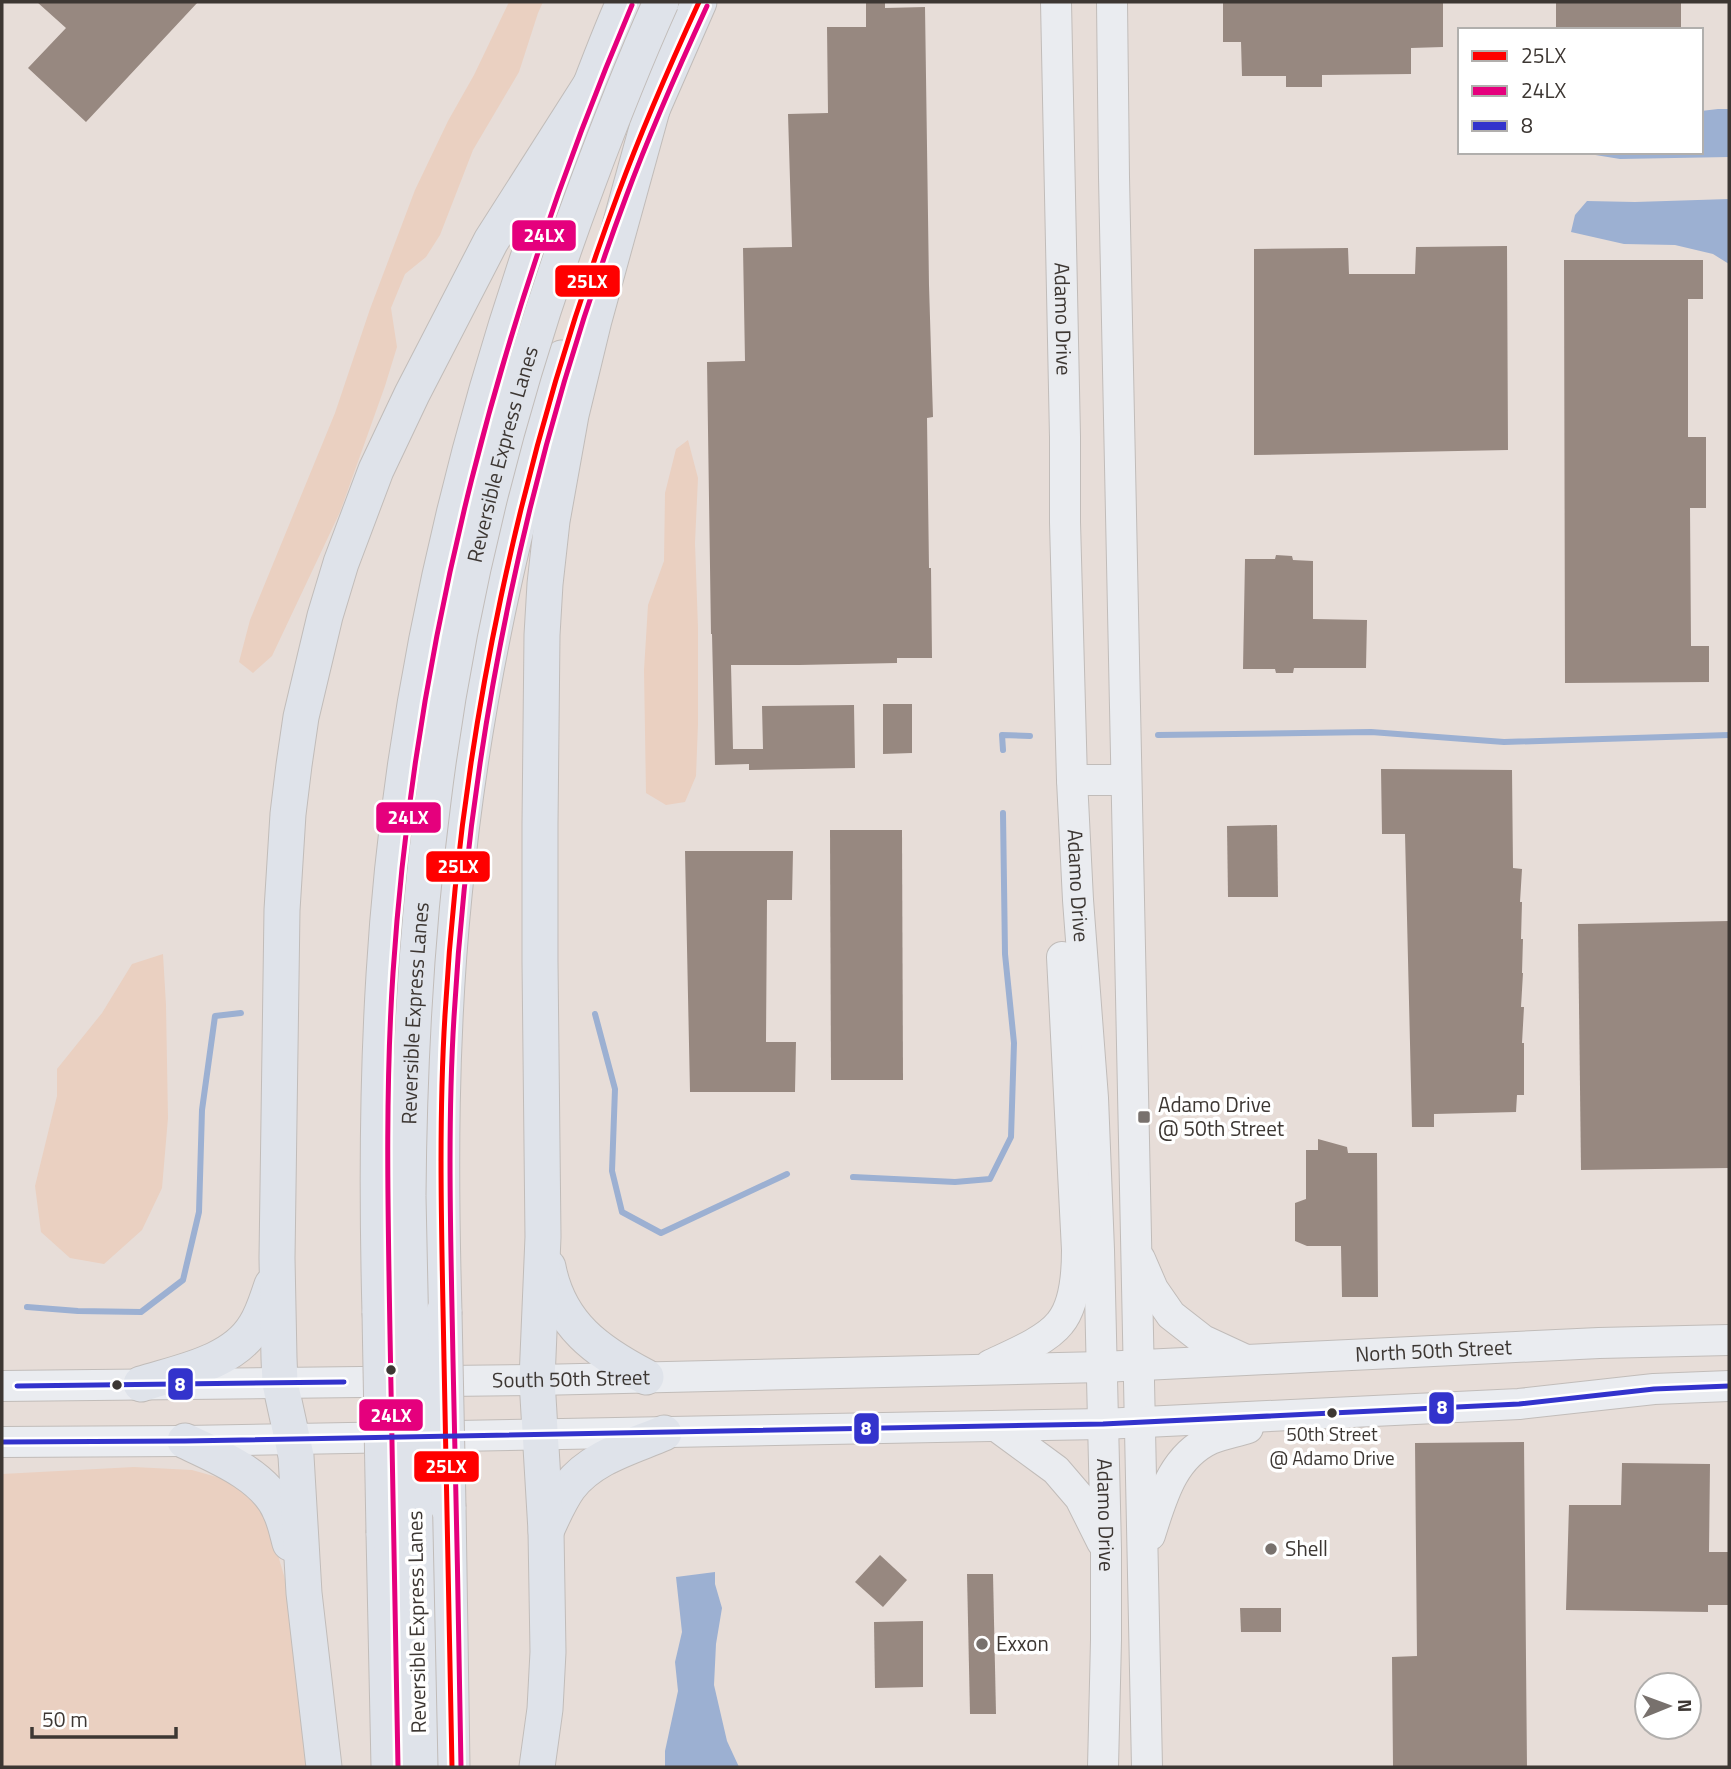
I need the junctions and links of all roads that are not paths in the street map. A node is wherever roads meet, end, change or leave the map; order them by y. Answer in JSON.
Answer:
{"nodes":[{"id":1,"x":624,"y":2,"type":"edge"},
{"id":2,"x":662,"y":2,"type":"edge"},
{"id":3,"x":699,"y":2,"type":"edge"},
{"id":4,"x":1056,"y":2,"type":"edge"},
{"id":5,"x":1112,"y":2,"type":"edge"},
{"id":6,"x":591,"y":84,"type":"junction"},
{"id":7,"x":655,"y":99,"type":"junction"},
{"id":8,"x":1072,"y":780,"type":"junction"},
{"id":9,"x":1126,"y":780,"type":"junction"},
{"id":10,"x":1078,"y":897,"type":"junction"},
{"id":11,"x":543,"y":1237,"type":"junction"},
{"id":12,"x":1136,"y":1250,"type":"junction"},
{"id":13,"x":277,"y":1258,"type":"junction"},
{"id":14,"x":1729,"y":1340,"type":"edge"},
{"id":15,"x":1248,"y":1360,"type":"junction"},
{"id":16,"x":1138,"y":1366,"type":"junction"},
{"id":17,"x":1102,"y":1367,"type":"junction"},
{"id":18,"x":979,"y":1370,"type":"junction"},
{"id":19,"x":646,"y":1377,"type":"junction"},
{"id":20,"x":537,"y":1380,"type":"junction"},
{"id":21,"x":280,"y":1383,"type":"junction"},
{"id":22,"x":141,"y":1384,"type":"junction"},
{"id":23,"x":2,"y":1386,"type":"edge"},
{"id":24,"x":1729,"y":1386,"type":"edge"},
{"id":25,"x":1282,"y":1416,"type":"junction"},
{"id":26,"x":1139,"y":1423,"type":"junction"},
{"id":27,"x":1103,"y":1424,"type":"junction"},
{"id":28,"x":996,"y":1426,"type":"junction"},
{"id":29,"x":664,"y":1433,"type":"junction"},
{"id":30,"x":540,"y":1435,"type":"junction"},
{"id":31,"x":293,"y":1440,"type":"junction"},
{"id":32,"x":185,"y":1441,"type":"junction"},
{"id":33,"x":2,"y":1442,"type":"edge"},
{"id":34,"x":546,"y":1531,"type":"junction"},
{"id":35,"x":1105,"y":1549,"type":"junction"},
{"id":36,"x":1143,"y":1559,"type":"junction"},
{"id":37,"x":304,"y":1593,"type":"junction"},
{"id":38,"x":324,"y":1767,"type":"edge"},
{"id":39,"x":389,"y":1767,"type":"edge"},
{"id":40,"x":420,"y":1767,"type":"edge"},
{"id":41,"x":452,"y":1767,"type":"edge"},
{"id":42,"x":537,"y":1767,"type":"edge"},
{"id":43,"x":1103,"y":1767,"type":"edge"},
{"id":44,"x":1147,"y":1767,"type":"edge"}],
"edges":[{"from":1,"to":6,"type":"highway"},
{"from":2,"to":40,"type":"highway","name":"Reversible Express Lanes","bridge":true},
{"from":3,"to":7,"type":"highway"},
{"from":4,"to":8,"type":"main road","name":"Adamo Drive"},
{"from":5,"to":9,"type":"main road","name":"Adamo Drive"},
{"from":6,"to":13,"type":"highway"},
{"from":6,"to":39,"type":"highway","bridge":true},
{"from":7,"to":11,"type":"highway"},
{"from":7,"to":41,"type":"highway","bridge":true},
{"from":8,"to":9,"type":"main road"},
{"from":8,"to":10,"type":"main road","name":"Adamo Drive"},
{"from":9,"to":12,"type":"main road","name":"Adamo Drive"},
{"from":10,"to":17,"type":"main road","name":"Adamo Drive"},
{"from":10,"to":18,"type":"main road"},
{"from":11,"to":19,"type":"highway"},
{"from":11,"to":20,"type":"highway"},
{"from":12,"to":15,"type":"main road"},
{"from":12,"to":16,"type":"main road","name":"Adamo Drive"},
{"from":13,"to":21,"type":"highway"},
{"from":13,"to":22,"type":"highway"},
{"from":14,"to":15,"type":"main road","name":"North 50th Street"},
{"from":15,"to":16,"type":"main road","name":"North 50th Street"},
{"from":16,"to":17,"type":"main road","name":"South 50th Street"},
{"from":16,"to":26,"type":"main road","name":"Adamo Drive"},
{"from":17,"to":18,"type":"main road","name":"South 50th Street"},
{"from":17,"to":27,"type":"main road","name":"Adamo Drive"},
{"from":18,"to":19,"type":"main road","name":"South 50th Street"},
{"from":19,"to":20,"type":"main road","name":"South 50th Street"},
{"from":20,"to":21,"type":"main road","name":"South 50th Street"},
{"from":20,"to":30,"type":"highway"},
{"from":21,"to":22,"type":"main road","name":"South 50th Street"},
{"from":21,"to":31,"type":"highway"},
{"from":22,"to":23,"type":"main road","name":"South 50th Street"},
{"from":24,"to":25,"type":"main road"},
{"from":25,"to":26,"type":"main road"},
{"from":25,"to":36,"type":"main road"},
{"from":26,"to":27,"type":"main road"},
{"from":26,"to":36,"type":"main road","name":"Adamo Drive"},
{"from":27,"to":28,"type":"main road"},
{"from":27,"to":35,"type":"main road","name":"Adamo Drive"},
{"from":28,"to":29,"type":"main road"},
{"from":28,"to":35,"type":"main road"},
{"from":29,"to":30,"type":"main road"},
{"from":29,"to":34,"type":"highway"},
{"from":30,"to":31,"type":"main road"},
{"from":30,"to":34,"type":"highway"},
{"from":31,"to":32,"type":"main road"},
{"from":31,"to":37,"type":"highway"},
{"from":32,"to":33,"type":"main road"},
{"from":32,"to":37,"type":"highway"},
{"from":34,"to":42,"type":"highway"},
{"from":35,"to":43,"type":"main road","name":"Adamo Drive"},
{"from":36,"to":44,"type":"main road","name":"Adamo Drive"},
{"from":37,"to":38,"type":"highway"}]}
